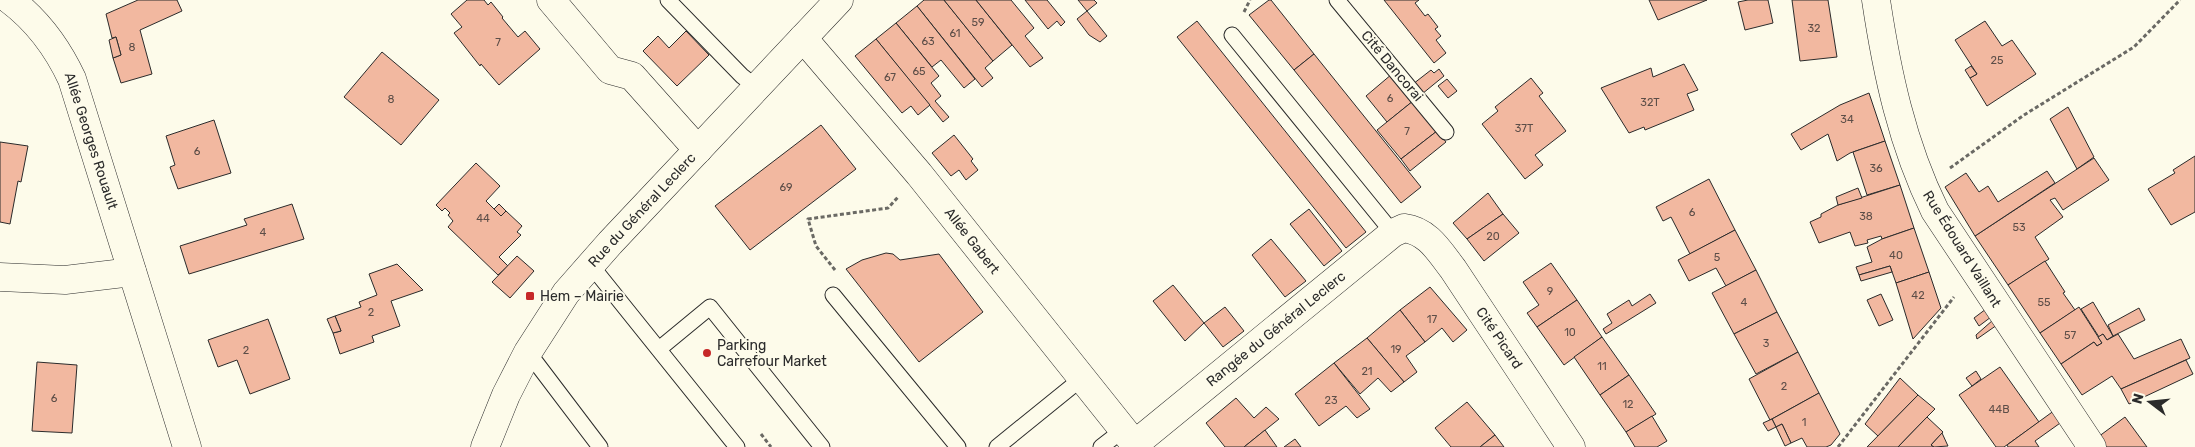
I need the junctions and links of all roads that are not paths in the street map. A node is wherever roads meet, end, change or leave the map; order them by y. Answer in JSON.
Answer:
{"nodes":[{"id":1,"x":10,"y":0,"type":"edge"},
{"id":2,"x":550,"y":0,"type":"edge"},
{"id":3,"x":668,"y":0,"type":"edge"},
{"id":4,"x":838,"y":0,"type":"edge"},
{"id":5,"x":1337,"y":0,"type":"edge"},
{"id":6,"x":1876,"y":0,"type":"edge"},
{"id":7,"x":1232,"y":35,"type":"dead end"},
{"id":8,"x":802,"y":38,"type":"junction"},
{"id":9,"x":756,"y":87,"type":"junction"},
{"id":10,"x":1446,"y":132,"type":"dead end"},
{"id":11,"x":698,"y":150,"type":"junction"},
{"id":12,"x":1393,"y":234,"type":"junction"},
{"id":13,"x":590,"y":264,"type":"junction"},
{"id":14,"x":132,"y":272,"type":"junction"},
{"id":15,"x":0,"y":277,"type":"edge"},
{"id":16,"x":833,"y":295,"type":"road end"},
{"id":17,"x":659,"y":349,"type":"junction"},
{"id":18,"x":528,"y":352,"type":"junction"},
{"id":19,"x":1081,"y":379,"type":"junction"},
{"id":20,"x":1131,"y":440,"type":"edge"},
{"id":21,"x":187,"y":447,"type":"edge"},
{"id":22,"x":485,"y":447,"type":"edge"},
{"id":23,"x":600,"y":447,"type":"edge"},
{"id":24,"x":737,"y":447,"type":"edge"},
{"id":25,"x":822,"y":447,"type":"edge"},
{"id":26,"x":958,"y":447,"type":"edge"},
{"id":27,"x":997,"y":447,"type":"edge"},
{"id":28,"x":1101,"y":447,"type":"edge"},
{"id":29,"x":1571,"y":447,"type":"edge"},
{"id":30,"x":2092,"y":447,"type":"edge"}],
"edges":[{"from":1,"to":14,"type":"street","name":"Allée Georges Rouault"},
{"from":2,"to":11,"type":"street"},
{"from":3,"to":9,"type":"lane"},
{"from":4,"to":8,"type":"street","name":"Rue du Général Leclerc"},
{"from":5,"to":10,"type":"lane","name":"Cité Dancorai"},
{"from":6,"to":30,"type":"street","name":"Rue Édouard Vaillant"},
{"from":7,"to":12,"type":"lane"},
{"from":8,"to":9,"type":"street","name":"Rue du Général Leclerc"},
{"from":8,"to":19,"type":"street","name":"Allée Gabert"},
{"from":9,"to":11,"type":"street","name":"Rue du Général Leclerc"},
{"from":11,"to":13,"type":"street","name":"Rue du Général Leclerc"},
{"from":12,"to":20,"type":"street","name":"Rangée du Général Leclerc"},
{"from":12,"to":29,"type":"street","name":"Cité Picard"},
{"from":13,"to":17,"type":"lane"},
{"from":13,"to":18,"type":"street","name":"Rue du Général Leclerc"},
{"from":14,"to":15,"type":"street"},
{"from":14,"to":21,"type":"street","name":"Allée Georges Rouault"},
{"from":16,"to":26,"type":"lane"},
{"from":17,"to":24,"type":"lane"},
{"from":17,"to":25,"type":"lane"},
{"from":18,"to":22,"type":"street","name":"Rue du Général Leclerc"},
{"from":18,"to":23,"type":"lane"},
{"from":19,"to":20,"type":"street","name":"Allée Gabert"},
{"from":19,"to":27,"type":"lane"},
{"from":20,"to":28,"type":"lane"}]}
